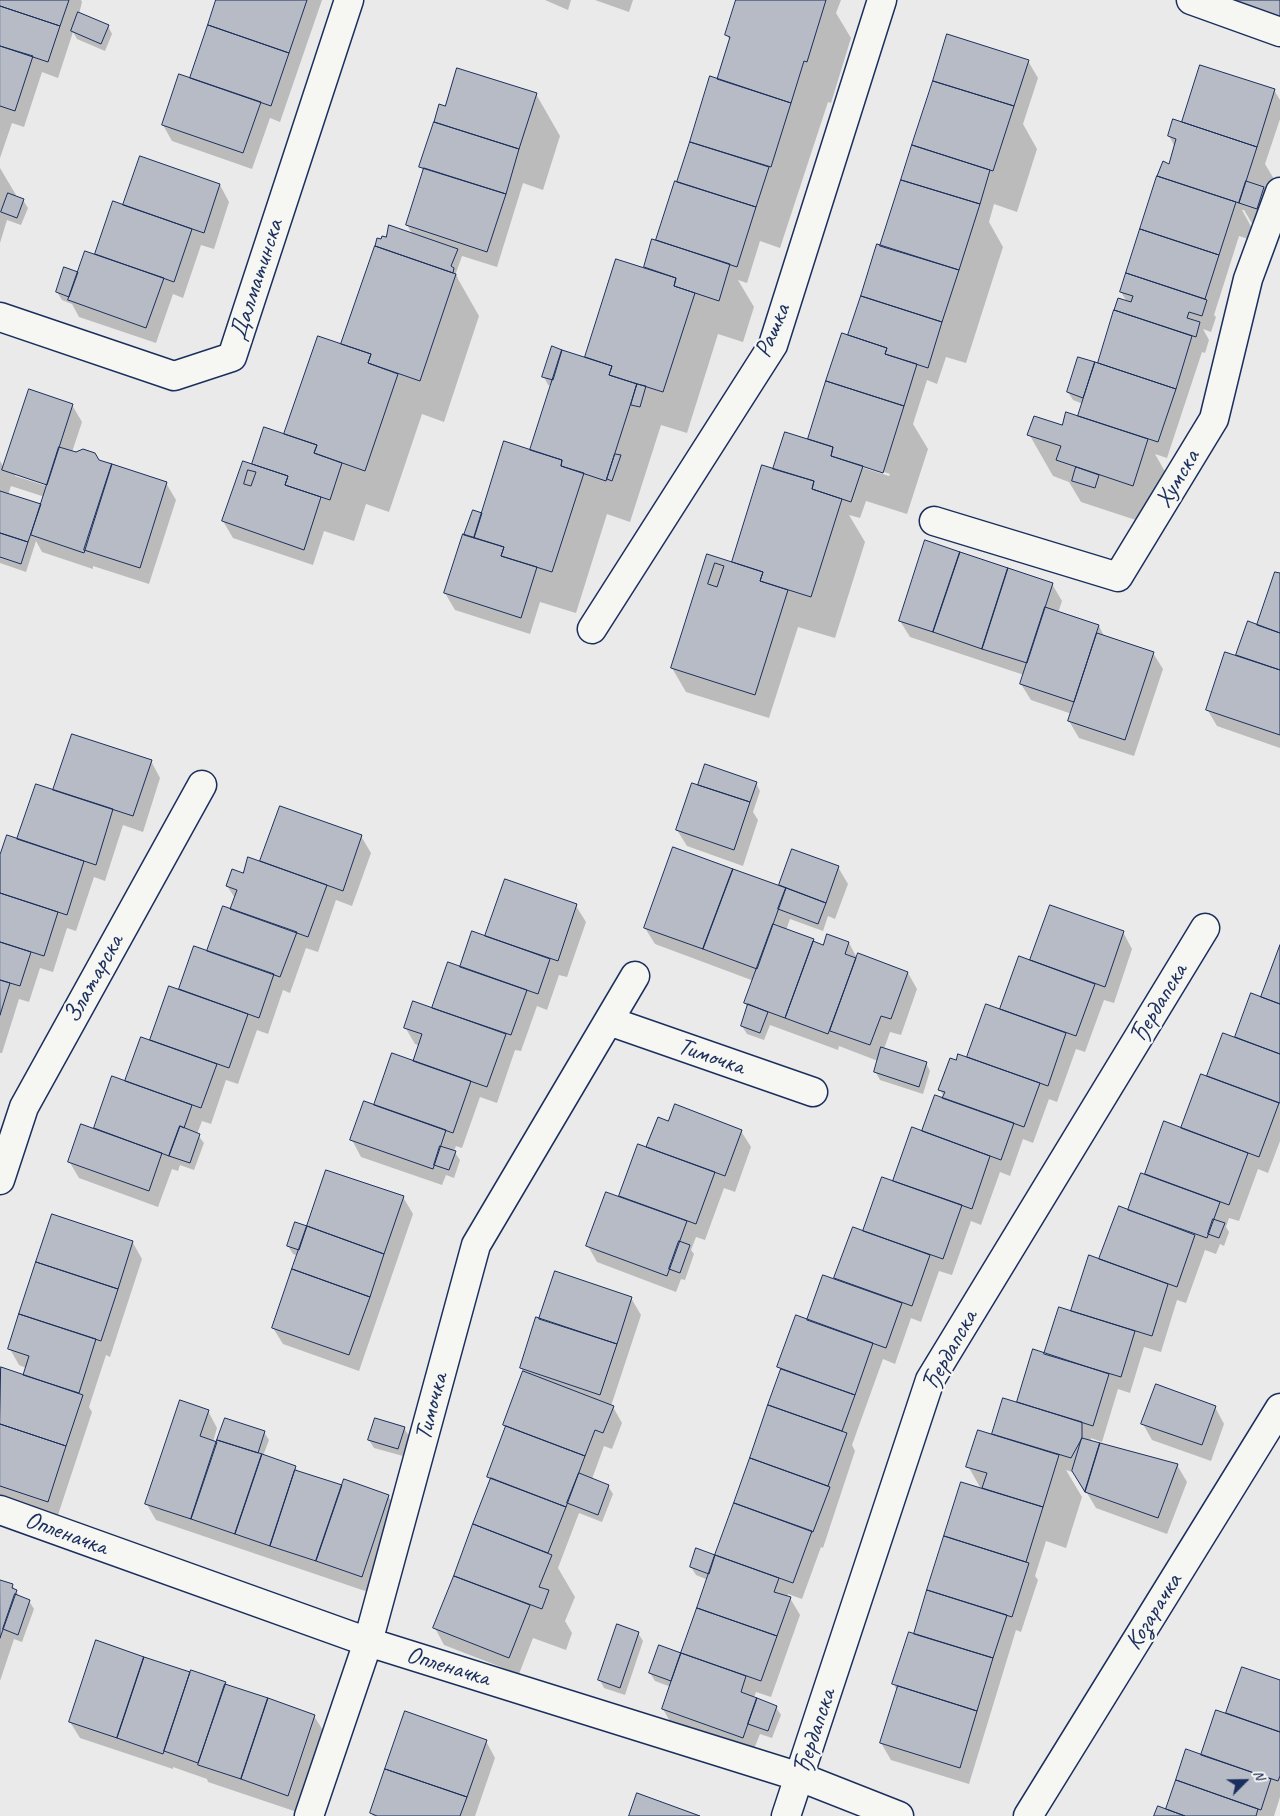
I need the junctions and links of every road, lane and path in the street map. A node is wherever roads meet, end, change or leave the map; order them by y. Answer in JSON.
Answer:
{"nodes":[{"id":1,"x":349,"y":0,"type":"edge"},
{"id":2,"x":882,"y":0,"type":"edge"},
{"id":3,"x":1191,"y":0,"type":"edge"},
{"id":4,"x":1280,"y":32,"type":"edge"},
{"id":5,"x":1280,"y":192,"type":"edge"},
{"id":6,"x":0,"y":317,"type":"edge"},
{"id":7,"x":934,"y":520,"type":"dead end"},
{"id":8,"x":592,"y":629,"type":"dead end"},
{"id":9,"x":202,"y":785,"type":"dead end"},
{"id":10,"x":1206,"y":928,"type":"dead end"},
{"id":11,"x":635,"y":976,"type":"dead end"},
{"id":12,"x":609,"y":1021,"type":"junction"},
{"id":13,"x":813,"y":1092,"type":"dead end"},
{"id":14,"x":0,"y":1180,"type":"edge"},
{"id":15,"x":1280,"y":1408,"type":"edge"},
{"id":16,"x":0,"y":1510,"type":"edge"},
{"id":17,"x":368,"y":1642,"type":"junction"},
{"id":18,"x":800,"y":1777,"type":"junction"},
{"id":19,"x":309,"y":1816,"type":"edge"},
{"id":20,"x":786,"y":1816,"type":"edge"},
{"id":21,"x":899,"y":1816,"type":"edge"},
{"id":22,"x":1028,"y":1816,"type":"edge"}],
"edges":[{"from":1,"to":6,"type":"street","name":"Далматинска"},
{"from":2,"to":8,"type":"street","name":"Рашка"},
{"from":3,"to":4,"type":"street"},
{"from":5,"to":7,"type":"street","name":"Хумска"},
{"from":9,"to":14,"type":"street","name":"Златарска"},
{"from":10,"to":18,"type":"street","name":"Ђердапска"},
{"from":11,"to":12,"type":"street","name":"Тимочка"},
{"from":12,"to":13,"type":"street","name":"Тимочка"},
{"from":12,"to":17,"type":"street","name":"Тимочка"},
{"from":15,"to":22,"type":"street","name":"Козарачка"},
{"from":16,"to":17,"type":"street","name":"Опленачка"},
{"from":17,"to":18,"type":"street","name":"Опленачка"},
{"from":17,"to":19,"type":"street","name":"Тимочка"},
{"from":18,"to":20,"type":"street","name":"Ђердапска"},
{"from":18,"to":21,"type":"street","name":"Опленачка"}]}
